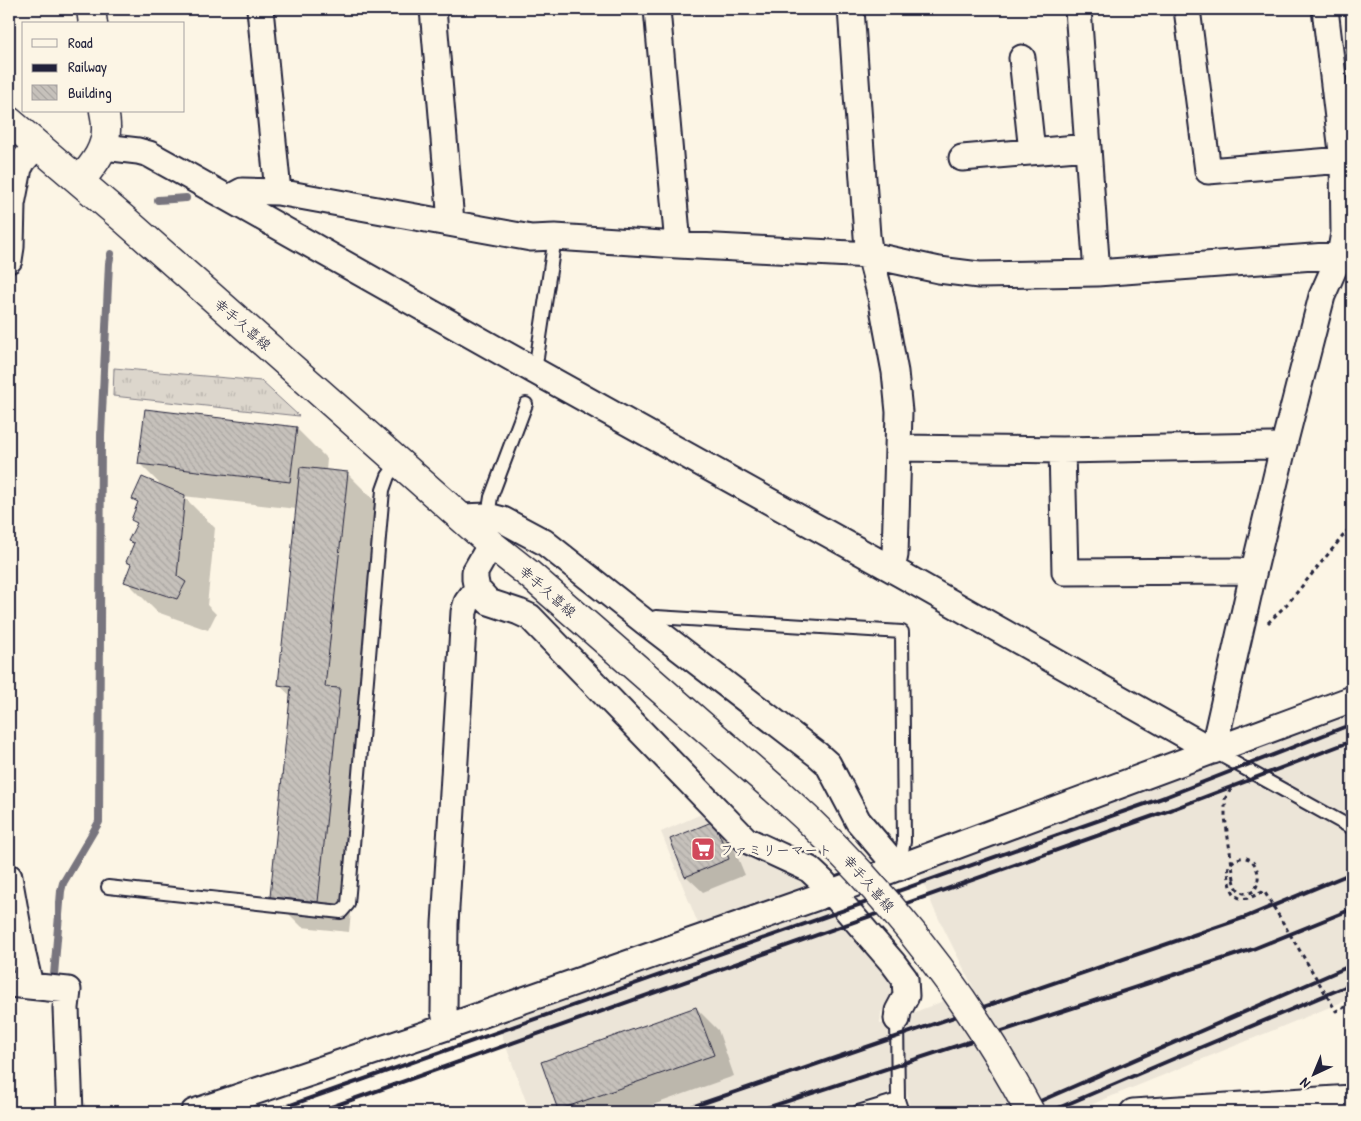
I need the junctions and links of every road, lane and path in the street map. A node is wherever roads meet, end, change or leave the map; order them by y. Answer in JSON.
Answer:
{"nodes":[{"id":1,"x":91,"y":9,"type":"edge"},
{"id":2,"x":260,"y":9,"type":"edge"},
{"id":3,"x":433,"y":9,"type":"edge"},
{"id":4,"x":657,"y":9,"type":"edge"},
{"id":5,"x":851,"y":9,"type":"edge"},
{"id":6,"x":1078,"y":9,"type":"edge"},
{"id":7,"x":1187,"y":9,"type":"edge"},
{"id":8,"x":1325,"y":9,"type":"edge"},
{"id":9,"x":93,"y":22,"type":"edge"},
{"id":10,"x":1022,"y":58,"type":"dead end"},
{"id":11,"x":104,"y":112,"type":"edge"},
{"id":12,"x":9,"y":121,"type":"edge"},
{"id":13,"x":37,"y":145,"type":"junction"},
{"id":14,"x":104,"y":147,"type":"junction"},
{"id":15,"x":1088,"y":147,"type":"junction"},
{"id":16,"x":1032,"y":152,"type":"junction"},
{"id":17,"x":962,"y":158,"type":"dead end"},
{"id":18,"x":1343,"y":160,"type":"junction"},
{"id":19,"x":80,"y":181,"type":"junction"},
{"id":20,"x":278,"y":192,"type":"junction"},
{"id":21,"x":229,"y":198,"type":"junction"},
{"id":22,"x":11,"y":204,"type":"edge"},
{"id":23,"x":451,"y":222,"type":"junction"},
{"id":24,"x":555,"y":237,"type":"junction"},
{"id":25,"x":678,"y":245,"type":"junction"},
{"id":26,"x":870,"y":254,"type":"junction"},
{"id":27,"x":1346,"y":256,"type":"edge"},
{"id":28,"x":9,"y":260,"type":"edge"},
{"id":29,"x":1097,"y":273,"type":"junction"},
{"id":30,"x":535,"y":372,"type":"junction"},
{"id":31,"x":526,"y":404,"type":"dead end"},
{"id":32,"x":898,"y":448,"type":"junction"},
{"id":33,"x":1283,"y":448,"type":"junction"},
{"id":34,"x":1062,"y":450,"type":"junction"},
{"id":35,"x":399,"y":461,"type":"junction"},
{"id":36,"x":488,"y":516,"type":"junction"},
{"id":37,"x":461,"y":517,"type":"junction"},
{"id":38,"x":1352,"y":525,"type":"edge"},
{"id":39,"x":491,"y":544,"type":"junction"},
{"id":40,"x":892,"y":570,"type":"junction"},
{"id":41,"x":1253,"y":574,"type":"junction"},
{"id":42,"x":477,"y":589,"type":"junction"},
{"id":43,"x":645,"y":622,"type":"junction"},
{"id":44,"x":1238,"y":637,"type":"junction"},
{"id":45,"x":1352,"y":699,"type":"edge"},
{"id":46,"x":1213,"y":751,"type":"junction"},
{"id":47,"x":1244,"y":769,"type":"junction"},
{"id":48,"x":1352,"y":828,"type":"edge"},
{"id":49,"x":898,"y":868,"type":"junction"},
{"id":50,"x":9,"y":877,"type":"edge"},
{"id":51,"x":108,"y":887,"type":"dead end"},
{"id":52,"x":832,"y":892,"type":"junction"},
{"id":53,"x":20,"y":985,"type":"edge"},
{"id":54,"x":1352,"y":1004,"type":"edge"},
{"id":55,"x":897,"y":1019,"type":"joint"},
{"id":56,"x":447,"y":1027,"type":"junction"},
{"id":57,"x":1352,"y":1098,"type":"edge"},
{"id":58,"x":900,"y":1106,"type":"edge"},
{"id":59,"x":1207,"y":1110,"type":"edge"},
{"id":60,"x":70,"y":1112,"type":"edge"},
{"id":61,"x":194,"y":1112,"type":"edge"},
{"id":62,"x":858,"y":1112,"type":"edge"},
{"id":63,"x":1030,"y":1112,"type":"edge"},
{"id":64,"x":1133,"y":1112,"type":"edge"}],
"edges":[{"from":1,"to":9,"type":"main road"},
{"from":2,"to":20,"type":"street"},
{"from":3,"to":23,"type":"street"},
{"from":4,"to":25,"type":"street"},
{"from":5,"to":26,"type":"street"},
{"from":6,"to":15,"type":"street"},
{"from":7,"to":18,"type":"street"},
{"from":8,"to":18,"type":"street"},
{"from":10,"to":16,"type":"street"},
{"from":11,"to":14,"type":"main road"},
{"from":12,"to":13,"type":"main road","name":"幸手久喜線"},
{"from":13,"to":19,"type":"main road","name":"幸手久喜線"},
{"from":13,"to":22,"type":"street"},
{"from":14,"to":19,"type":"main road"},
{"from":14,"to":21,"type":"street"},
{"from":15,"to":16,"type":"street"},
{"from":15,"to":29,"type":"street"},
{"from":16,"to":17,"type":"street"},
{"from":18,"to":27,"type":"street"},
{"from":19,"to":35,"type":"main road","name":"幸手久喜線"},
{"from":20,"to":21,"type":"street"},
{"from":20,"to":23,"type":"street"},
{"from":21,"to":30,"type":"street"},
{"from":22,"to":28,"type":"street"},
{"from":23,"to":24,"type":"street"},
{"from":24,"to":25,"type":"street"},
{"from":24,"to":30,"type":"lane"},
{"from":25,"to":26,"type":"street"},
{"from":26,"to":29,"type":"street"},
{"from":26,"to":32,"type":"street"},
{"from":27,"to":29,"type":"street"},
{"from":27,"to":33,"type":"street"},
{"from":30,"to":40,"type":"street"},
{"from":31,"to":36,"type":"lane"},
{"from":32,"to":34,"type":"street"},
{"from":32,"to":40,"type":"street"},
{"from":33,"to":34,"type":"street"},
{"from":33,"to":41,"type":"street"},
{"from":34,"to":41,"type":"street"},
{"from":35,"to":37,"type":"main road","name":"幸手久喜線"},
{"from":35,"to":51,"type":"lane"},
{"from":36,"to":37,"type":"street"},
{"from":36,"to":43,"type":"street"},
{"from":37,"to":39,"type":"main road","name":"幸手久喜線"},
{"from":38,"to":44,"type":"path"},
{"from":39,"to":42,"type":"street"},
{"from":39,"to":63,"type":"main road","name":"幸手久喜線","bridge":true},
{"from":40,"to":46,"type":"street"},
{"from":41,"to":44,"type":"street"},
{"from":42,"to":52,"type":"street"},
{"from":42,"to":56,"type":"street"},
{"from":43,"to":49,"type":"street"},
{"from":43,"to":49,"type":"lane"},
{"from":44,"to":46,"type":"street"},
{"from":45,"to":46,"type":"street"},
{"from":46,"to":47,"type":"lane"},
{"from":46,"to":49,"type":"street"},
{"from":47,"to":48,"type":"lane"},
{"from":47,"to":54,"type":"path","bridge":true},
{"from":49,"to":52,"type":"street"},
{"from":50,"to":53,"type":"street"},
{"from":52,"to":55,"type":"street"},
{"from":52,"to":56,"type":"street"},
{"from":53,"to":60,"type":"street"},
{"from":55,"to":58,"type":"lane"},
{"from":56,"to":61,"type":"street"},
{"from":57,"to":59,"type":"street"},
{"from":58,"to":62,"type":"lane"},
{"from":59,"to":64,"type":"street"}]}
